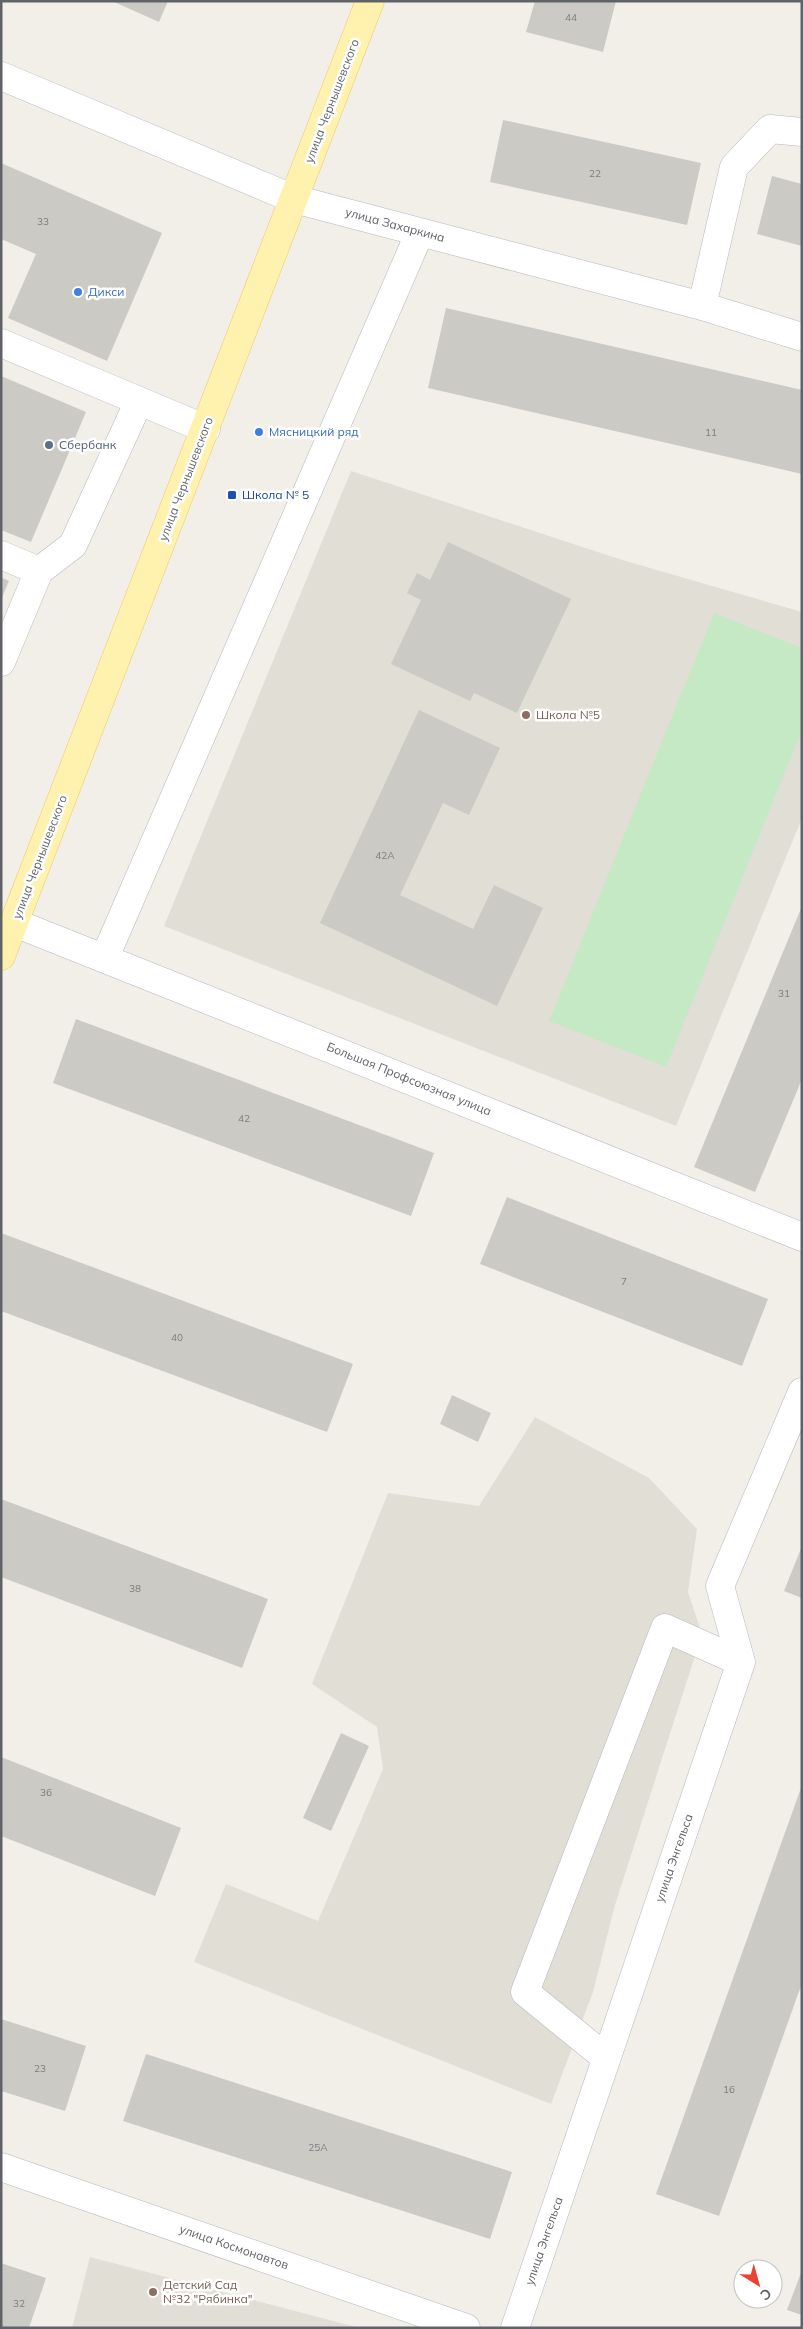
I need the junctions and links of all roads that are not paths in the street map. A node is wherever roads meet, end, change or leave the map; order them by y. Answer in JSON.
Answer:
{"nodes":[{"id":1,"x":370,"y":1,"type":"edge"},
{"id":2,"x":1,"y":76,"type":"edge"},
{"id":3,"x":802,"y":132,"type":"edge"},
{"id":4,"x":294,"y":199,"type":"junction"},
{"id":5,"x":420,"y":232,"type":"junction"},
{"id":6,"x":702,"y":306,"type":"junction"},
{"id":7,"x":802,"y":337,"type":"edge"},
{"id":8,"x":1,"y":343,"type":"edge"},
{"id":9,"x":138,"y":401,"type":"junction"},
{"id":10,"x":206,"y":429,"type":"junction"},
{"id":11,"x":1,"y":555,"type":"edge"},
{"id":12,"x":39,"y":571,"type":"junction"},
{"id":13,"x":1,"y":662,"type":"edge"},
{"id":14,"x":15,"y":922,"type":"junction"},
{"id":15,"x":1,"y":956,"type":"edge"},
{"id":16,"x":105,"y":957,"type":"junction"},
{"id":17,"x":802,"y":1237,"type":"edge"},
{"id":18,"x":802,"y":1392,"type":"edge"},
{"id":19,"x":740,"y":1662,"type":"junction"},
{"id":20,"x":606,"y":2058,"type":"junction"},
{"id":21,"x":1,"y":2166,"type":"edge"},
{"id":22,"x":466,"y":2328,"type":"edge"},
{"id":23,"x":515,"y":2328,"type":"edge"}],
"edges":[{"from":1,"to":4,"type":"main road","name":"улица Чернышевского"},
{"from":2,"to":4,"type":"street","name":"улица Захаркина"},
{"from":3,"to":6,"type":"street"},
{"from":4,"to":5,"type":"street","name":"улица Захаркина"},
{"from":4,"to":10,"type":"main road","name":"улица Чернышевского"},
{"from":5,"to":6,"type":"street","name":"улица Захаркина"},
{"from":5,"to":16,"type":"street"},
{"from":6,"to":7,"type":"street","name":"улица Захаркина"},
{"from":8,"to":9,"type":"street"},
{"from":9,"to":10,"type":"street"},
{"from":9,"to":12,"type":"street"},
{"from":10,"to":14,"type":"main road","name":"улица Чернышевского"},
{"from":11,"to":12,"type":"street"},
{"from":12,"to":13,"type":"street"},
{"from":14,"to":15,"type":"main road","name":"улица Чернышевского"},
{"from":14,"to":16,"type":"street","name":"Большая Профсоюзная улица"},
{"from":16,"to":17,"type":"street","name":"Большая Профсоюзная улица"},
{"from":18,"to":19,"type":"street"},
{"from":19,"to":20,"type":"street","name":"улица Энгельса"},
{"from":19,"to":20,"type":"street"},
{"from":20,"to":23,"type":"street","name":"улица Энгельса"},
{"from":21,"to":22,"type":"street","name":"улица Космонавтов"}]}
